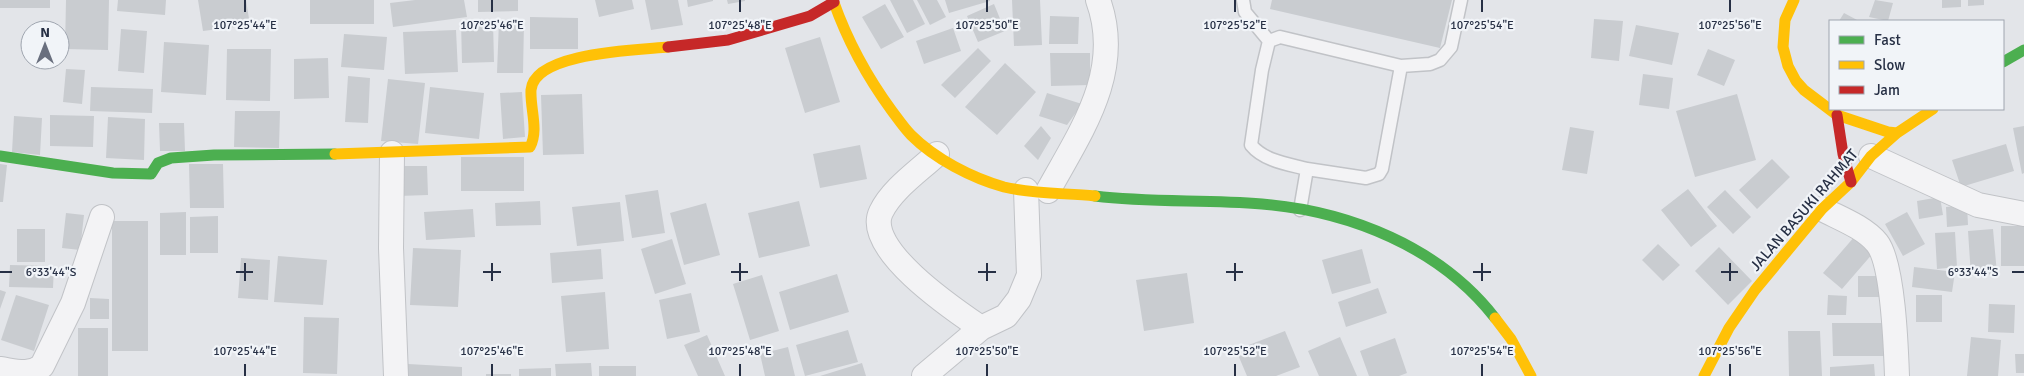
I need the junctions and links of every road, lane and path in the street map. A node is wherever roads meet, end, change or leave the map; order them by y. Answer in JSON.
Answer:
{"nodes":[{"id":1,"x":1098,"y":0,"type":"edge"},
{"id":2,"x":1243,"y":0,"type":"edge"},
{"id":3,"x":1461,"y":0,"type":"edge"},
{"id":4,"x":1794,"y":0,"type":"edge"},
{"id":5,"x":833,"y":1,"type":"edge"},
{"id":6,"x":1269,"y":41,"type":"junction"},
{"id":7,"x":2024,"y":50,"type":"edge"},
{"id":8,"x":2024,"y":57,"type":"edge"},
{"id":9,"x":2004,"y":61,"type":"edge"},
{"id":10,"x":1401,"y":66,"type":"junction"},
{"id":11,"x":1829,"y":109,"type":"edge"},
{"id":12,"x":1830,"y":110,"type":"edge"},
{"id":13,"x":1932,"y":110,"type":"edge"},
{"id":14,"x":1837,"y":115,"type":"junction"},
{"id":15,"x":1897,"y":133,"type":"junction"},
{"id":16,"x":392,"y":153,"type":"junction"},
{"id":17,"x":937,"y":154,"type":"junction"},
{"id":18,"x":0,"y":156,"type":"edge"},
{"id":19,"x":1871,"y":156,"type":"junction"},
{"id":20,"x":1307,"y":169,"type":"junction"},
{"id":21,"x":1851,"y":182,"type":"junction"},
{"id":22,"x":1037,"y":191,"type":"junction"},
{"id":23,"x":1822,"y":208,"type":"junction"},
{"id":24,"x":1300,"y":210,"type":"junction"},
{"id":25,"x":2024,"y":214,"type":"edge"},
{"id":26,"x":102,"y":217,"type":"dead end"},
{"id":27,"x":981,"y":328,"type":"junction"},
{"id":28,"x":0,"y":369,"type":"edge"},
{"id":29,"x":396,"y":376,"type":"edge"},
{"id":30,"x":924,"y":376,"type":"edge"},
{"id":31,"x":1531,"y":376,"type":"edge"},
{"id":32,"x":1704,"y":376,"type":"edge"},
{"id":33,"x":1898,"y":376,"type":"edge"}],
"edges":[{"from":1,"to":22,"type":"street"},
{"from":2,"to":6,"type":"lane"},
{"from":3,"to":10,"type":"lane"},
{"from":4,"to":11,"type":"main road"},
{"from":5,"to":16,"type":"main road"},
{"from":5,"to":17,"type":"main road"},
{"from":6,"to":10,"type":"lane"},
{"from":6,"to":20,"type":"lane"},
{"from":7,"to":9,"type":"main road"},
{"from":8,"to":9,"type":"main road"},
{"from":10,"to":20,"type":"lane"},
{"from":12,"to":14,"type":"main road"},
{"from":13,"to":15,"type":"main road","name":"JALAN BASUKI RAHMAT"},
{"from":14,"to":15,"type":"main road"},
{"from":14,"to":21,"type":"main road"},
{"from":15,"to":19,"type":"main road","name":"JALAN BASUKI RAHMAT"},
{"from":16,"to":18,"type":"main road"},
{"from":16,"to":29,"type":"street"},
{"from":17,"to":22,"type":"main road"},
{"from":17,"to":27,"type":"street"},
{"from":19,"to":21,"type":"main road","name":"JALAN BASUKI RAHMAT"},
{"from":19,"to":25,"type":"street"},
{"from":20,"to":24,"type":"lane"},
{"from":21,"to":23,"type":"main road","name":"JALAN BASUKI RAHMAT"},
{"from":22,"to":24,"type":"main road"},
{"from":22,"to":27,"type":"street"},
{"from":23,"to":32,"type":"main road","name":"JALAN BASUKI RAHMAT"},
{"from":23,"to":33,"type":"street"},
{"from":24,"to":31,"type":"main road"},
{"from":26,"to":28,"type":"street"},
{"from":27,"to":30,"type":"street"}]}
